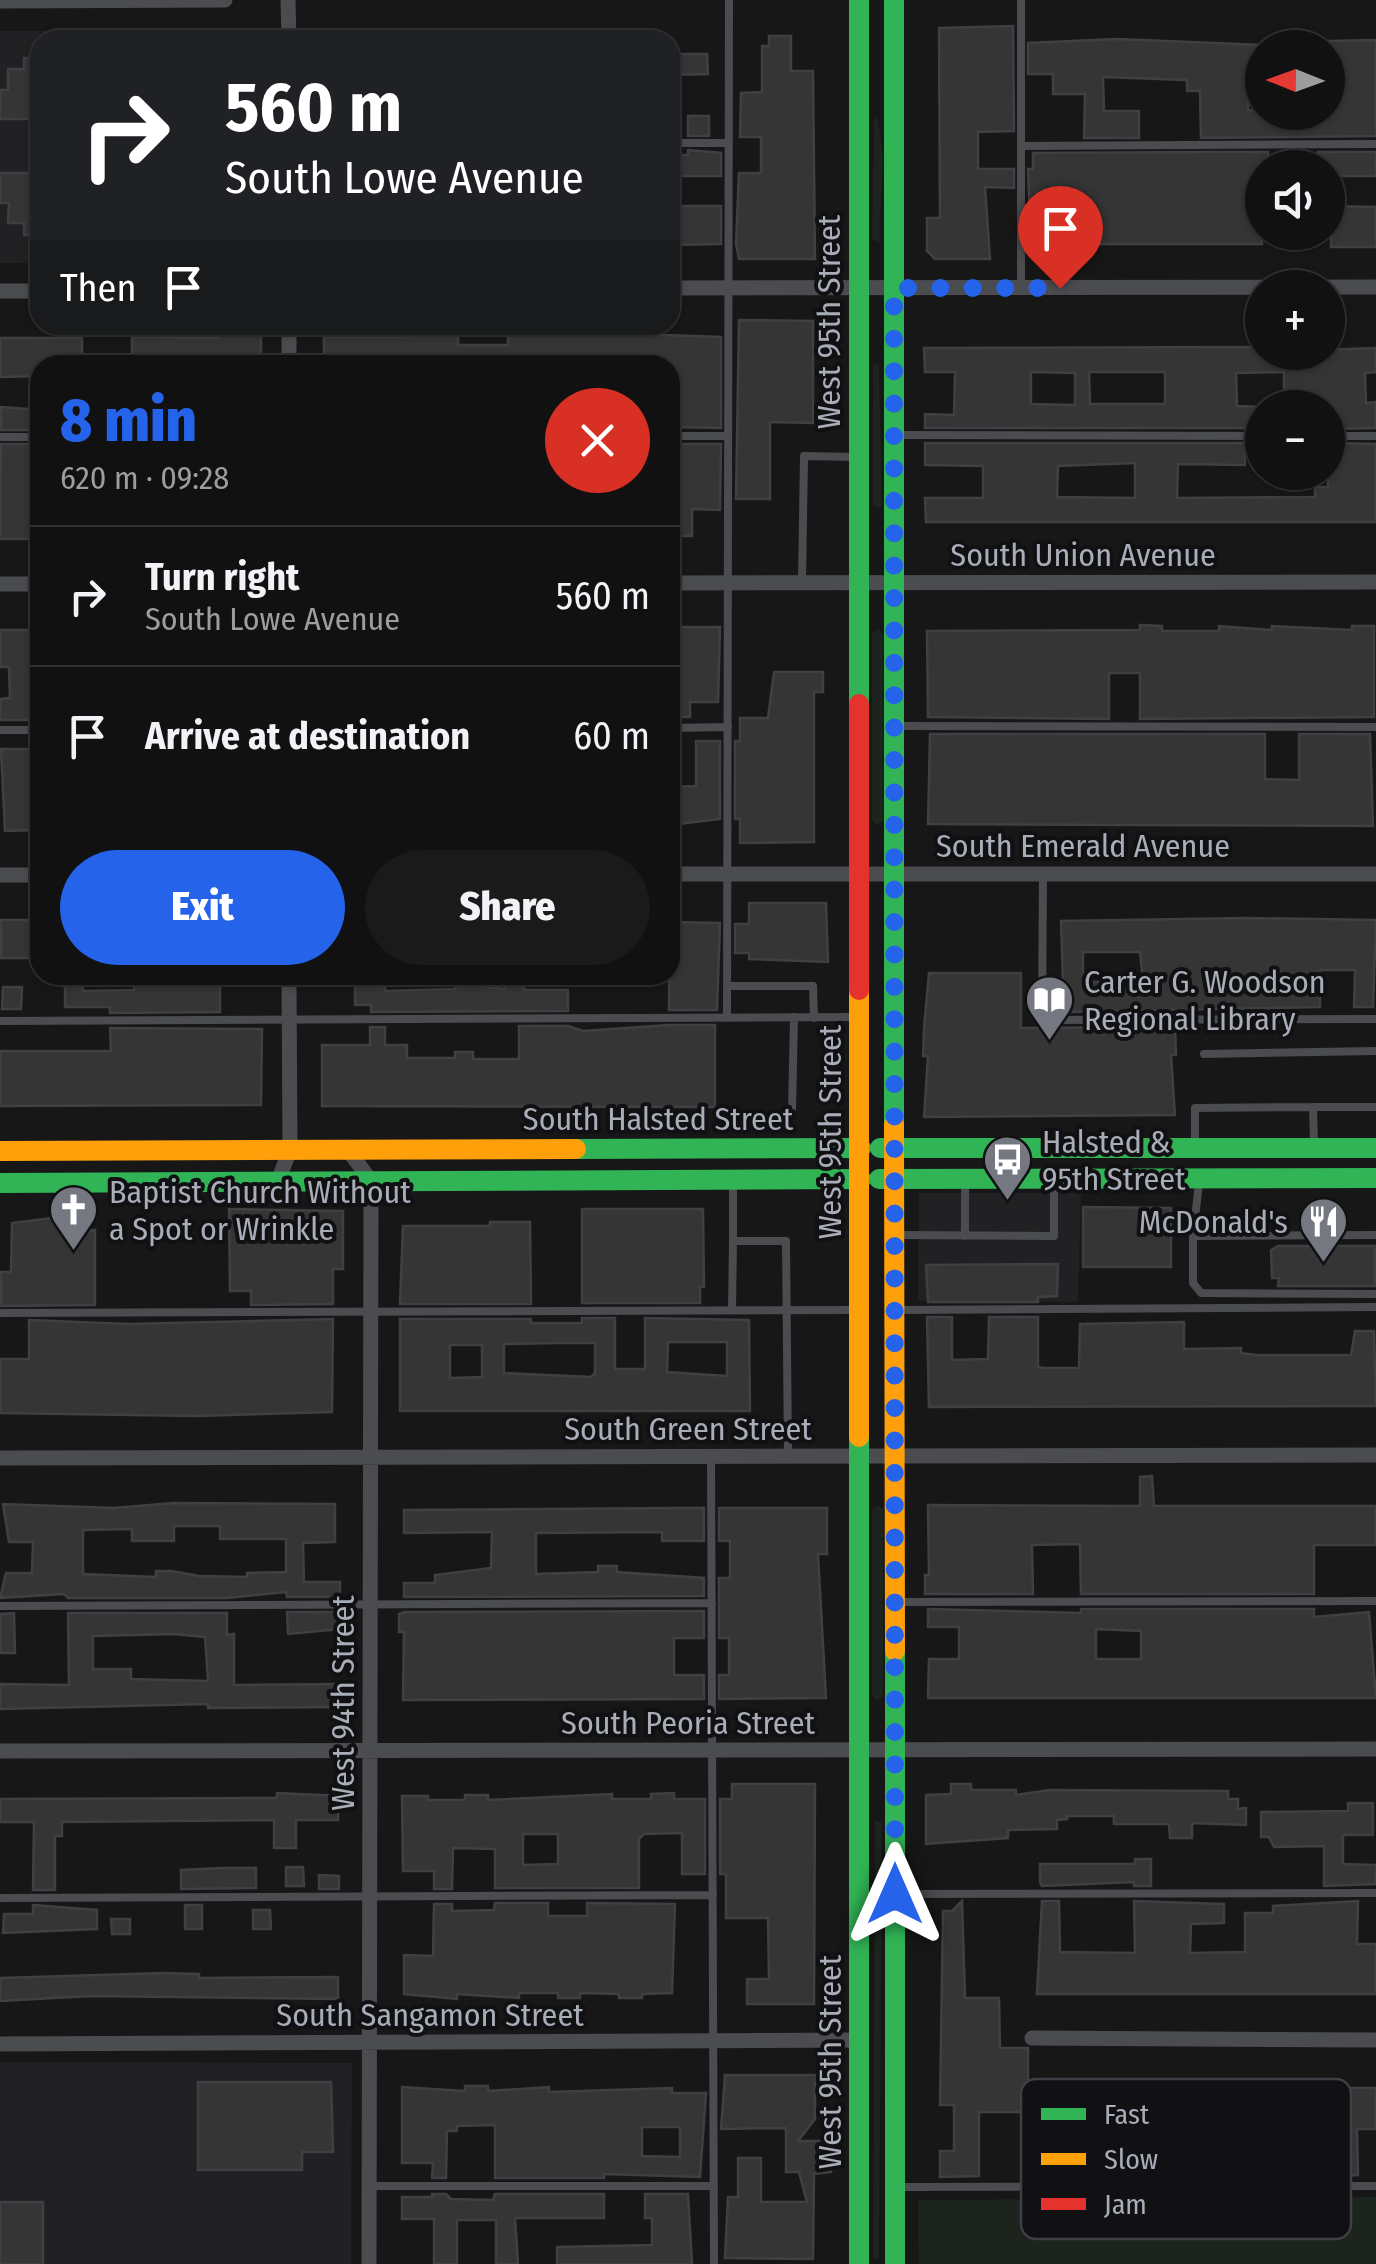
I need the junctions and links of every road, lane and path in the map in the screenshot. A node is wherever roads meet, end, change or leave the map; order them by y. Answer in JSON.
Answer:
{"nodes":[{"id":1,"x":224,"y":0,"type":"edge"},
{"id":2,"x":288,"y":0,"type":"edge"},
{"id":3,"x":729,"y":0,"type":"edge"},
{"id":4,"x":859,"y":0,"type":"edge"},
{"id":5,"x":894,"y":0,"type":"edge"},
{"id":6,"x":1021,"y":0,"type":"edge"},
{"id":7,"x":0,"y":1,"type":"edge"},
{"id":8,"x":288,"y":30,"type":"edge"},
{"id":9,"x":729,"y":143,"type":"junction"},
{"id":10,"x":680,"y":144,"type":"edge"},
{"id":11,"x":1376,"y":144,"type":"edge"},
{"id":12,"x":1021,"y":146,"type":"junction"},
{"id":13,"x":680,"y":288,"type":"edge"},
{"id":14,"x":728,"y":288,"type":"junction"},
{"id":15,"x":859,"y":288,"type":"junction"},
{"id":16,"x":894,"y":288,"type":"junction"},
{"id":17,"x":1021,"y":288,"type":"junction"},
{"id":18,"x":1376,"y":288,"type":"edge"},
{"id":19,"x":0,"y":291,"type":"edge"},
{"id":20,"x":30,"y":291,"type":"edge"},
{"id":21,"x":894,"y":435,"type":"junction"},
{"id":22,"x":680,"y":436,"type":"edge"},
{"id":23,"x":728,"y":436,"type":"junction"},
{"id":24,"x":1245,"y":436,"type":"edge"},
{"id":25,"x":1345,"y":436,"type":"edge"},
{"id":26,"x":1376,"y":436,"type":"edge"},
{"id":27,"x":0,"y":437,"type":"edge"},
{"id":28,"x":30,"y":437,"type":"edge"},
{"id":29,"x":859,"y":457,"type":"junction"},
{"id":30,"x":802,"y":582,"type":"junction"},
{"id":31,"x":860,"y":582,"type":"junction"},
{"id":32,"x":894,"y":582,"type":"junction"},
{"id":33,"x":1376,"y":582,"type":"edge"},
{"id":34,"x":680,"y":583,"type":"edge"},
{"id":35,"x":728,"y":583,"type":"junction"},
{"id":36,"x":0,"y":584,"type":"edge"},
{"id":37,"x":30,"y":584,"type":"edge"},
{"id":38,"x":894,"y":726,"type":"junction"},
{"id":39,"x":728,"y":727,"type":"junction"},
{"id":40,"x":1376,"y":727,"type":"edge"},
{"id":41,"x":680,"y":728,"type":"edge"},
{"id":42,"x":0,"y":730,"type":"edge"},
{"id":43,"x":30,"y":730,"type":"edge"},
{"id":44,"x":894,"y":873,"type":"junction"},
{"id":45,"x":680,"y":874,"type":"edge"},
{"id":46,"x":728,"y":874,"type":"junction"},
{"id":47,"x":860,"y":874,"type":"junction"},
{"id":48,"x":1043,"y":874,"type":"junction"},
{"id":49,"x":1376,"y":874,"type":"edge"},
{"id":50,"x":0,"y":875,"type":"edge"},
{"id":51,"x":30,"y":875,"type":"edge"},
{"id":52,"x":290,"y":985,"type":"edge"},
{"id":53,"x":727,"y":986,"type":"junction"},
{"id":54,"x":727,"y":1018,"type":"junction"},
{"id":55,"x":794,"y":1018,"type":"junction"},
{"id":56,"x":814,"y":1018,"type":"junction"},
{"id":57,"x":860,"y":1018,"type":"junction"},
{"id":58,"x":1376,"y":1019,"type":"edge"},
{"id":59,"x":290,"y":1020,"type":"junction"},
{"id":60,"x":0,"y":1021,"type":"edge"},
{"id":61,"x":1376,"y":1051,"type":"edge"},
{"id":62,"x":1204,"y":1054,"type":"dead end"},
{"id":63,"x":1313,"y":1107,"type":"junction"},
{"id":64,"x":1376,"y":1107,"type":"edge"},
{"id":65,"x":792,"y":1111,"type":"dead end"},
{"id":66,"x":1196,"y":1147,"type":"junction"},
{"id":67,"x":861,"y":1148,"type":"junction"},
{"id":68,"x":894,"y":1148,"type":"junction"},
{"id":69,"x":1314,"y":1148,"type":"junction"},
{"id":70,"x":1376,"y":1148,"type":"edge"},
{"id":71,"x":290,"y":1150,"type":"junction"},
{"id":72,"x":348,"y":1150,"type":"junction"},
{"id":73,"x":0,"y":1151,"type":"edge"},
{"id":74,"x":1200,"y":1178,"type":"junction"},
{"id":75,"x":1376,"y":1178,"type":"edge"},
{"id":76,"x":861,"y":1179,"type":"junction"},
{"id":77,"x":894,"y":1179,"type":"junction"},
{"id":78,"x":964,"y":1179,"type":"junction"},
{"id":79,"x":1054,"y":1179,"type":"junction"},
{"id":80,"x":371,"y":1180,"type":"junction"},
{"id":81,"x":733,"y":1180,"type":"junction"},
{"id":82,"x":278,"y":1181,"type":"junction"},
{"id":83,"x":0,"y":1182,"type":"edge"},
{"id":84,"x":894,"y":1235,"type":"junction"},
{"id":85,"x":1376,"y":1235,"type":"edge"},
{"id":86,"x":966,"y":1236,"type":"junction"},
{"id":87,"x":1193,"y":1236,"type":"junction"},
{"id":88,"x":733,"y":1242,"type":"junction"},
{"id":89,"x":1376,"y":1294,"type":"edge"},
{"id":90,"x":1376,"y":1307,"type":"edge"},
{"id":91,"x":732,"y":1310,"type":"junction"},
{"id":92,"x":787,"y":1310,"type":"junction"},
{"id":93,"x":860,"y":1310,"type":"junction"},
{"id":94,"x":894,"y":1310,"type":"junction"},
{"id":95,"x":370,"y":1312,"type":"junction"},
{"id":96,"x":0,"y":1313,"type":"edge"},
{"id":97,"x":1376,"y":1455,"type":"edge"},
{"id":98,"x":711,"y":1456,"type":"junction"},
{"id":99,"x":788,"y":1456,"type":"junction"},
{"id":100,"x":860,"y":1456,"type":"junction"},
{"id":101,"x":894,"y":1456,"type":"junction"},
{"id":102,"x":0,"y":1458,"type":"edge"},
{"id":103,"x":370,"y":1458,"type":"junction"},
{"id":104,"x":894,"y":1602,"type":"junction"},
{"id":105,"x":1376,"y":1602,"type":"edge"},
{"id":106,"x":712,"y":1603,"type":"junction"},
{"id":107,"x":370,"y":1605,"type":"junction"},
{"id":108,"x":0,"y":1606,"type":"edge"},
{"id":109,"x":1376,"y":1749,"type":"edge"},
{"id":110,"x":370,"y":1750,"type":"junction"},
{"id":111,"x":712,"y":1750,"type":"junction"},
{"id":112,"x":860,"y":1750,"type":"junction"},
{"id":113,"x":895,"y":1750,"type":"junction"},
{"id":114,"x":0,"y":1751,"type":"edge"},
{"id":115,"x":1376,"y":1893,"type":"edge"},
{"id":116,"x":895,"y":1894,"type":"junction"},
{"id":117,"x":713,"y":1895,"type":"junction"},
{"id":118,"x":370,"y":1896,"type":"junction"},
{"id":119,"x":0,"y":1898,"type":"edge"},
{"id":120,"x":1032,"y":2038,"type":"dead end"},
{"id":121,"x":860,"y":2040,"type":"junction"},
{"id":122,"x":1376,"y":2040,"type":"edge"},
{"id":123,"x":713,"y":2041,"type":"junction"},
{"id":124,"x":370,"y":2042,"type":"junction"},
{"id":125,"x":0,"y":2044,"type":"edge"},
{"id":126,"x":370,"y":2186,"type":"junction"},
{"id":127,"x":714,"y":2186,"type":"junction"},
{"id":128,"x":1351,"y":2186,"type":"edge"},
{"id":129,"x":1376,"y":2186,"type":"edge"},
{"id":130,"x":894,"y":2187,"type":"junction"},
{"id":131,"x":1021,"y":2187,"type":"edge"},
{"id":132,"x":370,"y":2264,"type":"edge"},
{"id":133,"x":714,"y":2264,"type":"edge"},
{"id":134,"x":859,"y":2264,"type":"edge"},
{"id":135,"x":894,"y":2264,"type":"edge"}],
"edges":[{"from":1,"to":7,"type":"street"},
{"from":2,"to":8,"type":"street"},
{"from":3,"to":9,"type":"lane"},
{"from":4,"to":15,"type":"main road","name":"West 95th Street"},
{"from":5,"to":16,"type":"main road","name":"West 95th Street"},
{"from":6,"to":12,"type":"lane"},
{"from":9,"to":10,"type":"lane"},
{"from":9,"to":14,"type":"lane"},
{"from":11,"to":12,"type":"lane"},
{"from":12,"to":17,"type":"lane"},
{"from":13,"to":14,"type":"street"},
{"from":14,"to":15,"type":"street"},
{"from":14,"to":23,"type":"lane"},
{"from":15,"to":16,"type":"street"},
{"from":15,"to":29,"type":"main road","name":"West 95th Street"},
{"from":16,"to":17,"type":"street"},
{"from":16,"to":21,"type":"main road","name":"West 95th Street"},
{"from":17,"to":18,"type":"street"},
{"from":19,"to":20,"type":"street"},
{"from":21,"to":24,"type":"lane"},
{"from":21,"to":32,"type":"main road","name":"West 95th Street"},
{"from":22,"to":23,"type":"lane"},
{"from":23,"to":35,"type":"lane"},
{"from":25,"to":26,"type":"lane"},
{"from":27,"to":28,"type":"lane"},
{"from":29,"to":30,"type":"lane"},
{"from":29,"to":31,"type":"main road","name":"West 95th Street"},
{"from":30,"to":31,"type":"street","name":"South Union Avenue"},
{"from":30,"to":35,"type":"street","name":"South Union Avenue"},
{"from":31,"to":32,"type":"street","name":"South Union Avenue"},
{"from":31,"to":47,"type":"main road","name":"West 95th Street"},
{"from":32,"to":33,"type":"street","name":"South Union Avenue"},
{"from":32,"to":38,"type":"main road","name":"West 95th Street"},
{"from":34,"to":35,"type":"street","name":"South Union Avenue"},
{"from":35,"to":39,"type":"lane"},
{"from":36,"to":37,"type":"street"},
{"from":38,"to":40,"type":"lane"},
{"from":38,"to":44,"type":"main road","name":"West 95th Street"},
{"from":39,"to":41,"type":"lane"},
{"from":39,"to":46,"type":"lane"},
{"from":42,"to":43,"type":"lane"},
{"from":44,"to":47,"type":"street","name":"South Emerald Avenue"},
{"from":44,"to":48,"type":"street","name":"South Emerald Avenue"},
{"from":44,"to":68,"type":"main road","name":"West 95th Street"},
{"from":45,"to":46,"type":"street","name":"South Emerald Avenue"},
{"from":46,"to":47,"type":"street","name":"South Emerald Avenue"},
{"from":46,"to":53,"type":"lane"},
{"from":47,"to":57,"type":"main road","name":"West 95th Street"},
{"from":48,"to":49,"type":"street","name":"South Emerald Avenue"},
{"from":48,"to":58,"type":"lane"},
{"from":50,"to":51,"type":"street"},
{"from":52,"to":59,"type":"street"},
{"from":53,"to":54,"type":"lane"},
{"from":53,"to":56,"type":"lane"},
{"from":54,"to":55,"type":"lane"},
{"from":54,"to":59,"type":"lane"},
{"from":55,"to":56,"type":"lane"},
{"from":55,"to":65,"type":"lane"},
{"from":56,"to":57,"type":"lane"},
{"from":57,"to":67,"type":"main road","name":"West 95th Street"},
{"from":59,"to":60,"type":"lane"},
{"from":59,"to":71,"type":"street"},
{"from":61,"to":62,"type":"lane"},
{"from":63,"to":64,"type":"lane"},
{"from":63,"to":66,"type":"lane"},
{"from":63,"to":69,"type":"lane"},
{"from":66,"to":68,"type":"main road","name":"South Halsted Street"},
{"from":66,"to":69,"type":"main road","name":"South Halsted Street"},
{"from":67,"to":68,"type":"main road","name":"South Halsted Street"},
{"from":67,"to":72,"type":"main road","name":"South Halsted Street"},
{"from":67,"to":76,"type":"main road","name":"West 95th Street"},
{"from":68,"to":77,"type":"main road","name":"West 95th Street"},
{"from":69,"to":70,"type":"main road","name":"South Halsted Street"},
{"from":71,"to":72,"type":"main road","name":"South Halsted Street"},
{"from":71,"to":73,"type":"main road","name":"South Halsted Street"},
{"from":71,"to":82,"type":"street"},
{"from":72,"to":80,"type":"street"},
{"from":74,"to":75,"type":"main road","name":"South Halsted Street"},
{"from":74,"to":79,"type":"main road","name":"South Halsted Street"},
{"from":74,"to":87,"type":"lane"},
{"from":76,"to":77,"type":"main road","name":"South Halsted Street"},
{"from":76,"to":81,"type":"main road","name":"South Halsted Street"},
{"from":76,"to":93,"type":"main road","name":"West 95th Street"},
{"from":77,"to":78,"type":"main road","name":"South Halsted Street"},
{"from":77,"to":84,"type":"main road","name":"West 95th Street"},
{"from":78,"to":79,"type":"main road","name":"South Halsted Street"},
{"from":78,"to":86,"type":"lane"},
{"from":79,"to":86,"type":"lane"},
{"from":80,"to":81,"type":"main road","name":"South Halsted Street"},
{"from":80,"to":82,"type":"main road","name":"South Halsted Street"},
{"from":80,"to":95,"type":"street","name":"West 94th Street"},
{"from":81,"to":88,"type":"lane"},
{"from":82,"to":83,"type":"main road","name":"South Halsted Street"},
{"from":84,"to":86,"type":"lane"},
{"from":84,"to":94,"type":"main road","name":"West 95th Street"},
{"from":85,"to":87,"type":"lane"},
{"from":87,"to":89,"type":"lane"},
{"from":88,"to":91,"type":"lane"},
{"from":88,"to":92,"type":"lane"},
{"from":90,"to":94,"type":"lane"},
{"from":91,"to":92,"type":"lane"},
{"from":91,"to":95,"type":"lane"},
{"from":92,"to":93,"type":"lane"},
{"from":92,"to":99,"type":"lane"},
{"from":93,"to":100,"type":"main road","name":"West 95th Street"},
{"from":94,"to":101,"type":"main road","name":"West 95th Street"},
{"from":95,"to":96,"type":"lane"},
{"from":95,"to":103,"type":"street","name":"West 94th Street"},
{"from":97,"to":101,"type":"street","name":"South Green Street"},
{"from":98,"to":99,"type":"street","name":"South Green Street"},
{"from":98,"to":103,"type":"street","name":"South Green Street"},
{"from":98,"to":106,"type":"lane"},
{"from":99,"to":100,"type":"street","name":"South Green Street"},
{"from":100,"to":101,"type":"street","name":"South Green Street"},
{"from":100,"to":112,"type":"main road","name":"West 95th Street"},
{"from":101,"to":104,"type":"main road","name":"West 95th Street"},
{"from":102,"to":103,"type":"street","name":"South Green Street"},
{"from":103,"to":107,"type":"street","name":"West 94th Street"},
{"from":104,"to":105,"type":"lane"},
{"from":104,"to":113,"type":"main road","name":"West 95th Street"},
{"from":106,"to":107,"type":"lane"},
{"from":106,"to":111,"type":"lane"},
{"from":107,"to":108,"type":"lane"},
{"from":107,"to":110,"type":"street","name":"West 94th Street"},
{"from":109,"to":113,"type":"street","name":"South Peoria Street"},
{"from":110,"to":111,"type":"street","name":"South Peoria Street"},
{"from":110,"to":114,"type":"street","name":"South Peoria Street"},
{"from":110,"to":118,"type":"street","name":"West 94th Street"},
{"from":111,"to":112,"type":"street","name":"South Peoria Street"},
{"from":111,"to":117,"type":"lane"},
{"from":112,"to":113,"type":"street","name":"South Peoria Street"},
{"from":112,"to":121,"type":"main road","name":"West 95th Street"},
{"from":113,"to":116,"type":"main road","name":"West 95th Street"},
{"from":115,"to":116,"type":"lane"},
{"from":116,"to":130,"type":"main road","name":"West 95th Street"},
{"from":117,"to":118,"type":"lane"},
{"from":117,"to":123,"type":"lane"},
{"from":118,"to":119,"type":"lane"},
{"from":118,"to":124,"type":"street","name":"West 94th Street"},
{"from":120,"to":122,"type":"street"},
{"from":121,"to":123,"type":"street","name":"South Sangamon Street"},
{"from":121,"to":134,"type":"main road","name":"West 95th Street"},
{"from":123,"to":124,"type":"street","name":"South Sangamon Street"},
{"from":123,"to":127,"type":"lane"},
{"from":124,"to":125,"type":"street","name":"South Sangamon Street"},
{"from":124,"to":126,"type":"street","name":"West 94th Street"},
{"from":126,"to":127,"type":"lane"},
{"from":126,"to":132,"type":"street","name":"West 94th Street"},
{"from":127,"to":133,"type":"lane"},
{"from":128,"to":129,"type":"lane"},
{"from":130,"to":131,"type":"lane"},
{"from":130,"to":135,"type":"main road","name":"West 95th Street"}]}
